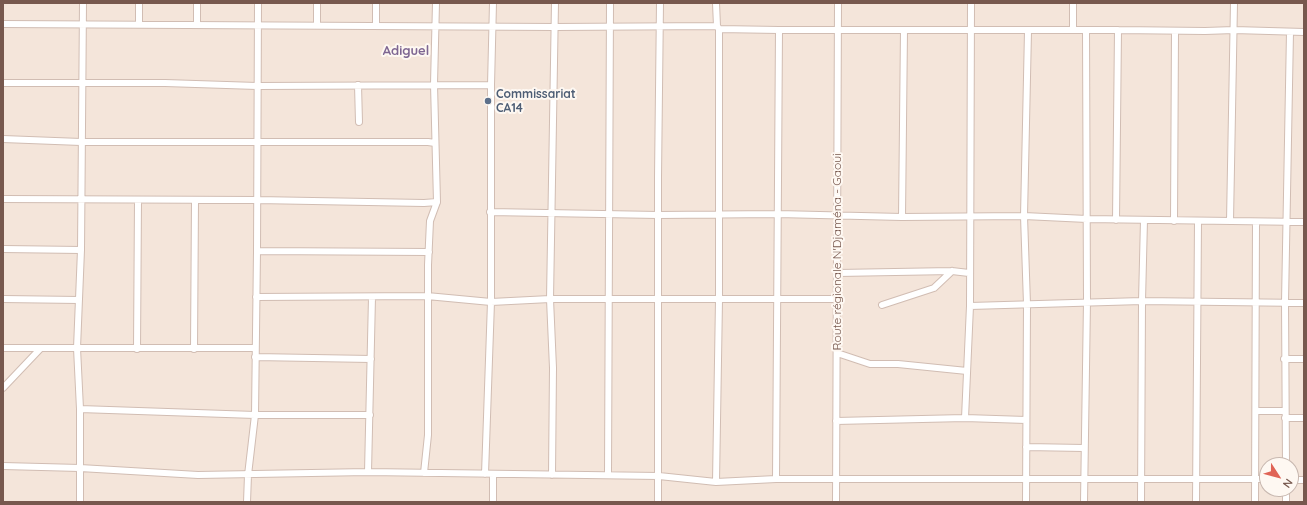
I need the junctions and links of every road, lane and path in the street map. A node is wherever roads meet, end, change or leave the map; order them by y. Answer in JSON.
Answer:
{"nodes":[{"id":1,"x":83,"y":3,"type":"edge"},
{"id":2,"x":139,"y":3,"type":"edge"},
{"id":3,"x":197,"y":3,"type":"edge"},
{"id":4,"x":258,"y":3,"type":"edge"},
{"id":5,"x":317,"y":3,"type":"edge"},
{"id":6,"x":376,"y":3,"type":"edge"},
{"id":7,"x":436,"y":3,"type":"edge"},
{"id":8,"x":493,"y":3,"type":"edge"},
{"id":9,"x":554,"y":3,"type":"edge"},
{"id":10,"x":610,"y":3,"type":"edge"},
{"id":11,"x":660,"y":3,"type":"edge"},
{"id":12,"x":716,"y":3,"type":"edge"},
{"id":13,"x":838,"y":3,"type":"edge"},
{"id":14,"x":971,"y":3,"type":"edge"},
{"id":15,"x":1074,"y":3,"type":"edge"},
{"id":16,"x":1234,"y":3,"type":"edge"},
{"id":17,"x":3,"y":24,"type":"edge"},
{"id":18,"x":83,"y":24,"type":"junction"},
{"id":19,"x":139,"y":24,"type":"junction"},
{"id":20,"x":197,"y":25,"type":"junction"},
{"id":21,"x":317,"y":25,"type":"junction"},
{"id":22,"x":258,"y":26,"type":"junction"},
{"id":23,"x":376,"y":26,"type":"junction"},
{"id":24,"x":493,"y":26,"type":"junction"},
{"id":25,"x":436,"y":27,"type":"junction"},
{"id":26,"x":660,"y":27,"type":"junction"},
{"id":27,"x":555,"y":28,"type":"junction"},
{"id":28,"x":611,"y":28,"type":"junction"},
{"id":29,"x":718,"y":28,"type":"junction"},
{"id":30,"x":779,"y":30,"type":"junction"},
{"id":31,"x":837,"y":30,"type":"junction"},
{"id":32,"x":904,"y":30,"type":"junction"},
{"id":33,"x":971,"y":30,"type":"junction"},
{"id":34,"x":1073,"y":30,"type":"junction"},
{"id":35,"x":1086,"y":30,"type":"junction"},
{"id":36,"x":1118,"y":30,"type":"junction"},
{"id":37,"x":1234,"y":30,"type":"junction"},
{"id":38,"x":1028,"y":31,"type":"junction"},
{"id":39,"x":1175,"y":31,"type":"junction"},
{"id":40,"x":1290,"y":32,"type":"junction"},
{"id":41,"x":1304,"y":32,"type":"edge"},
{"id":42,"x":3,"y":83,"type":"edge"},
{"id":43,"x":82,"y":84,"type":"junction"},
{"id":44,"x":434,"y":84,"type":"junction"},
{"id":45,"x":358,"y":85,"type":"junction"},
{"id":46,"x":491,"y":85,"type":"junction"},
{"id":47,"x":257,"y":86,"type":"junction"},
{"id":48,"x":359,"y":122,"type":"dead end"},
{"id":49,"x":3,"y":139,"type":"edge"},
{"id":50,"x":81,"y":142,"type":"junction"},
{"id":51,"x":257,"y":142,"type":"junction"},
{"id":52,"x":435,"y":143,"type":"junction"},
{"id":53,"x":3,"y":199,"type":"edge"},
{"id":54,"x":80,"y":199,"type":"junction"},
{"id":55,"x":138,"y":200,"type":"junction"},
{"id":56,"x":195,"y":200,"type":"junction"},
{"id":57,"x":257,"y":200,"type":"junction"},
{"id":58,"x":437,"y":202,"type":"junction"},
{"id":59,"x":490,"y":212,"type":"junction"},
{"id":60,"x":552,"y":213,"type":"junction"},
{"id":61,"x":610,"y":214,"type":"junction"},
{"id":62,"x":719,"y":214,"type":"junction"},
{"id":63,"x":778,"y":214,"type":"junction"},
{"id":64,"x":658,"y":215,"type":"junction"},
{"id":65,"x":837,"y":216,"type":"junction"},
{"id":66,"x":1024,"y":216,"type":"junction"},
{"id":67,"x":902,"y":217,"type":"junction"},
{"id":68,"x":971,"y":217,"type":"junction"},
{"id":69,"x":1087,"y":219,"type":"junction"},
{"id":70,"x":1116,"y":220,"type":"junction"},
{"id":71,"x":1144,"y":220,"type":"junction"},
{"id":72,"x":1174,"y":221,"type":"junction"},
{"id":73,"x":1198,"y":221,"type":"junction"},
{"id":74,"x":1230,"y":221,"type":"junction"},
{"id":75,"x":1256,"y":222,"type":"junction"},
{"id":76,"x":1304,"y":222,"type":"edge"},
{"id":77,"x":1287,"y":223,"type":"junction"},
{"id":78,"x":3,"y":249,"type":"edge"},
{"id":79,"x":81,"y":250,"type":"junction"},
{"id":80,"x":257,"y":251,"type":"junction"},
{"id":81,"x":429,"y":252,"type":"junction"},
{"id":82,"x":952,"y":271,"type":"junction"},
{"id":83,"x":838,"y":273,"type":"junction"},
{"id":84,"x":969,"y":273,"type":"junction"},
{"id":85,"x":427,"y":296,"type":"junction"},
{"id":86,"x":256,"y":297,"type":"junction"},
{"id":87,"x":372,"y":297,"type":"junction"},
{"id":88,"x":3,"y":299,"type":"edge"},
{"id":89,"x":550,"y":299,"type":"junction"},
{"id":90,"x":658,"y":299,"type":"junction"},
{"id":91,"x":778,"y":299,"type":"junction"},
{"id":92,"x":838,"y":299,"type":"junction"},
{"id":93,"x":79,"y":300,"type":"junction"},
{"id":94,"x":610,"y":300,"type":"junction"},
{"id":95,"x":719,"y":300,"type":"junction"},
{"id":96,"x":1142,"y":300,"type":"junction"},
{"id":97,"x":1086,"y":301,"type":"junction"},
{"id":98,"x":1198,"y":301,"type":"junction"},
{"id":99,"x":491,"y":302,"type":"junction"},
{"id":100,"x":1257,"y":302,"type":"junction"},
{"id":101,"x":1285,"y":302,"type":"junction"},
{"id":102,"x":1304,"y":303,"type":"edge"},
{"id":103,"x":1027,"y":304,"type":"junction"},
{"id":104,"x":882,"y":305,"type":"dead end"},
{"id":105,"x":970,"y":306,"type":"junction"},
{"id":106,"x":3,"y":348,"type":"edge"},
{"id":107,"x":77,"y":348,"type":"junction"},
{"id":108,"x":255,"y":348,"type":"junction"},
{"id":109,"x":40,"y":349,"type":"junction"},
{"id":110,"x":137,"y":349,"type":"junction"},
{"id":111,"x":194,"y":349,"type":"junction"},
{"id":112,"x":837,"y":353,"type":"junction"},
{"id":113,"x":255,"y":357,"type":"junction"},
{"id":114,"x":371,"y":359,"type":"junction"},
{"id":115,"x":1284,"y":359,"type":"junction"},
{"id":116,"x":1304,"y":359,"type":"edge"},
{"id":117,"x":967,"y":371,"type":"junction"},
{"id":118,"x":3,"y":388,"type":"edge"},
{"id":119,"x":80,"y":409,"type":"junction"},
{"id":120,"x":1256,"y":411,"type":"junction"},
{"id":121,"x":1285,"y":414,"type":"junction"},
{"id":122,"x":255,"y":415,"type":"junction"},
{"id":123,"x":370,"y":415,"type":"junction"},
{"id":124,"x":965,"y":418,"type":"junction"},
{"id":125,"x":1304,"y":418,"type":"edge"},
{"id":126,"x":836,"y":420,"type":"junction"},
{"id":127,"x":1026,"y":420,"type":"junction"},
{"id":128,"x":1026,"y":447,"type":"junction"},
{"id":129,"x":1084,"y":448,"type":"junction"},
{"id":130,"x":1286,"y":457,"type":"edge"},
{"id":131,"x":3,"y":466,"type":"edge"},
{"id":132,"x":80,"y":468,"type":"junction"},
{"id":133,"x":368,"y":472,"type":"junction"},
{"id":134,"x":424,"y":473,"type":"junction"},
{"id":135,"x":485,"y":474,"type":"junction"},
{"id":136,"x":494,"y":474,"type":"junction"},
{"id":137,"x":248,"y":475,"type":"junction"},
{"id":138,"x":552,"y":475,"type":"junction"},
{"id":139,"x":608,"y":475,"type":"junction"},
{"id":140,"x":659,"y":476,"type":"junction"},
{"id":141,"x":776,"y":479,"type":"junction"},
{"id":142,"x":1026,"y":479,"type":"junction"},
{"id":143,"x":1255,"y":479,"type":"junction"},
{"id":144,"x":1259,"y":479,"type":"edge"},
{"id":145,"x":836,"y":480,"type":"junction"},
{"id":146,"x":1084,"y":480,"type":"junction"},
{"id":147,"x":1141,"y":480,"type":"junction"},
{"id":148,"x":1197,"y":480,"type":"junction"},
{"id":149,"x":716,"y":482,"type":"junction"},
{"id":150,"x":80,"y":502,"type":"edge"},
{"id":151,"x":247,"y":502,"type":"edge"},
{"id":152,"x":493,"y":502,"type":"edge"},
{"id":153,"x":658,"y":502,"type":"edge"},
{"id":154,"x":836,"y":502,"type":"edge"},
{"id":155,"x":1026,"y":502,"type":"edge"},
{"id":156,"x":1084,"y":502,"type":"edge"},
{"id":157,"x":1141,"y":502,"type":"edge"},
{"id":158,"x":1196,"y":502,"type":"edge"},
{"id":159,"x":1255,"y":502,"type":"edge"}],
"edges":[{"from":1,"to":18,"type":"street"},
{"from":2,"to":19,"type":"street"},
{"from":3,"to":20,"type":"street"},
{"from":4,"to":22,"type":"street"},
{"from":5,"to":21,"type":"street"},
{"from":6,"to":23,"type":"street"},
{"from":7,"to":25,"type":"street"},
{"from":8,"to":24,"type":"street"},
{"from":9,"to":27,"type":"street"},
{"from":10,"to":28,"type":"street"},
{"from":11,"to":26,"type":"street"},
{"from":12,"to":29,"type":"street"},
{"from":13,"to":31,"type":"street","name":"Route régionale N'Djaména - Gaoui"},
{"from":14,"to":33,"type":"street"},
{"from":15,"to":34,"type":"street"},
{"from":16,"to":37,"type":"street"},
{"from":17,"to":18,"type":"street"},
{"from":18,"to":19,"type":"street"},
{"from":18,"to":43,"type":"street"},
{"from":19,"to":20,"type":"street"},
{"from":20,"to":22,"type":"street"},
{"from":21,"to":22,"type":"street"},
{"from":21,"to":23,"type":"street"},
{"from":22,"to":47,"type":"street"},
{"from":23,"to":25,"type":"street"},
{"from":24,"to":25,"type":"street"},
{"from":24,"to":27,"type":"street"},
{"from":24,"to":46,"type":"street"},
{"from":25,"to":44,"type":"street"},
{"from":26,"to":28,"type":"street"},
{"from":26,"to":29,"type":"street"},
{"from":26,"to":64,"type":"street"},
{"from":27,"to":28,"type":"street"},
{"from":27,"to":60,"type":"street"},
{"from":28,"to":61,"type":"street"},
{"from":29,"to":30,"type":"street"},
{"from":29,"to":62,"type":"street"},
{"from":30,"to":31,"type":"street"},
{"from":30,"to":63,"type":"street"},
{"from":31,"to":32,"type":"street"},
{"from":31,"to":65,"type":"street","name":"Route régionale N'Djaména - Gaoui"},
{"from":32,"to":33,"type":"street"},
{"from":32,"to":67,"type":"street"},
{"from":33,"to":38,"type":"street"},
{"from":33,"to":68,"type":"street"},
{"from":34,"to":35,"type":"street"},
{"from":34,"to":38,"type":"street"},
{"from":35,"to":36,"type":"street"},
{"from":35,"to":69,"type":"street"},
{"from":36,"to":39,"type":"street"},
{"from":36,"to":70,"type":"street"},
{"from":37,"to":39,"type":"street"},
{"from":37,"to":40,"type":"street"},
{"from":37,"to":74,"type":"street"},
{"from":38,"to":66,"type":"street"},
{"from":39,"to":72,"type":"street"},
{"from":40,"to":41,"type":"street"},
{"from":40,"to":77,"type":"street"},
{"from":42,"to":43,"type":"street"},
{"from":43,"to":47,"type":"street"},
{"from":43,"to":50,"type":"street"},
{"from":44,"to":45,"type":"street"},
{"from":44,"to":46,"type":"street"},
{"from":44,"to":52,"type":"street"},
{"from":45,"to":47,"type":"street"},
{"from":45,"to":48,"type":"street"},
{"from":46,"to":59,"type":"street"},
{"from":47,"to":51,"type":"street"},
{"from":49,"to":50,"type":"street"},
{"from":50,"to":51,"type":"street"},
{"from":50,"to":54,"type":"street"},
{"from":51,"to":52,"type":"street"},
{"from":51,"to":57,"type":"street"},
{"from":52,"to":58,"type":"street"},
{"from":53,"to":54,"type":"street"},
{"from":54,"to":55,"type":"street"},
{"from":54,"to":79,"type":"street"},
{"from":55,"to":56,"type":"street"},
{"from":55,"to":110,"type":"street"},
{"from":56,"to":57,"type":"street"},
{"from":56,"to":111,"type":"street"},
{"from":57,"to":58,"type":"street"},
{"from":57,"to":80,"type":"street"},
{"from":58,"to":81,"type":"street"},
{"from":59,"to":60,"type":"street"},
{"from":59,"to":99,"type":"street"},
{"from":60,"to":61,"type":"street"},
{"from":60,"to":89,"type":"street"},
{"from":61,"to":64,"type":"street"},
{"from":61,"to":94,"type":"street"},
{"from":62,"to":63,"type":"street"},
{"from":62,"to":64,"type":"street"},
{"from":62,"to":95,"type":"street"},
{"from":63,"to":65,"type":"street"},
{"from":63,"to":91,"type":"street"},
{"from":64,"to":90,"type":"street"},
{"from":65,"to":67,"type":"street"},
{"from":65,"to":83,"type":"street","name":"Route régionale N'Djaména - Gaoui"},
{"from":66,"to":68,"type":"street"},
{"from":66,"to":69,"type":"street"},
{"from":66,"to":103,"type":"street"},
{"from":67,"to":68,"type":"street"},
{"from":68,"to":84,"type":"street"},
{"from":69,"to":70,"type":"street"},
{"from":69,"to":97,"type":"street"},
{"from":70,"to":71,"type":"street"},
{"from":71,"to":72,"type":"street"},
{"from":71,"to":96,"type":"street"},
{"from":72,"to":73,"type":"street"},
{"from":73,"to":74,"type":"street"},
{"from":73,"to":98,"type":"street"},
{"from":74,"to":75,"type":"street"},
{"from":75,"to":77,"type":"street"},
{"from":75,"to":100,"type":"street"},
{"from":76,"to":77,"type":"street"},
{"from":77,"to":101,"type":"street"},
{"from":78,"to":79,"type":"street"},
{"from":79,"to":93,"type":"street"},
{"from":80,"to":81,"type":"street"},
{"from":80,"to":86,"type":"street"},
{"from":81,"to":85,"type":"street"},
{"from":82,"to":83,"type":"street"},
{"from":82,"to":84,"type":"street"},
{"from":82,"to":104,"type":"street"},
{"from":83,"to":92,"type":"street","name":"Route régionale N'Djaména - Gaoui"},
{"from":84,"to":105,"type":"street"},
{"from":85,"to":87,"type":"street"},
{"from":85,"to":99,"type":"street"},
{"from":85,"to":134,"type":"street"},
{"from":86,"to":87,"type":"street"},
{"from":86,"to":108,"type":"street"},
{"from":87,"to":114,"type":"street"},
{"from":88,"to":93,"type":"street"},
{"from":89,"to":94,"type":"street"},
{"from":89,"to":99,"type":"street"},
{"from":89,"to":138,"type":"street"},
{"from":90,"to":94,"type":"street"},
{"from":90,"to":95,"type":"street"},
{"from":90,"to":140,"type":"street"},
{"from":91,"to":92,"type":"street"},
{"from":91,"to":95,"type":"street"},
{"from":91,"to":141,"type":"street"},
{"from":92,"to":112,"type":"street","name":"Route régionale N'Djaména - Gaoui"},
{"from":93,"to":107,"type":"street"},
{"from":94,"to":139,"type":"street"},
{"from":95,"to":149,"type":"street"},
{"from":96,"to":97,"type":"street"},
{"from":96,"to":98,"type":"street"},
{"from":96,"to":147,"type":"street"},
{"from":97,"to":103,"type":"street"},
{"from":97,"to":129,"type":"street"},
{"from":98,"to":100,"type":"street"},
{"from":98,"to":148,"type":"street"},
{"from":99,"to":135,"type":"street"},
{"from":100,"to":101,"type":"street"},
{"from":100,"to":120,"type":"street"},
{"from":101,"to":102,"type":"street"},
{"from":101,"to":115,"type":"street"},
{"from":103,"to":105,"type":"street"},
{"from":103,"to":127,"type":"street"},
{"from":105,"to":117,"type":"street"},
{"from":106,"to":109,"type":"street"},
{"from":107,"to":109,"type":"street"},
{"from":107,"to":110,"type":"street"},
{"from":107,"to":119,"type":"street"},
{"from":108,"to":111,"type":"street"},
{"from":108,"to":113,"type":"street"},
{"from":109,"to":118,"type":"street"},
{"from":110,"to":111,"type":"street"},
{"from":112,"to":117,"type":"street"},
{"from":112,"to":126,"type":"street","name":"Route régionale N'Djaména - Gaoui"},
{"from":113,"to":114,"type":"street"},
{"from":113,"to":122,"type":"street"},
{"from":114,"to":123,"type":"street"},
{"from":115,"to":116,"type":"street"},
{"from":115,"to":121,"type":"street"},
{"from":117,"to":124,"type":"street"},
{"from":119,"to":122,"type":"street"},
{"from":119,"to":132,"type":"street"},
{"from":120,"to":121,"type":"street"},
{"from":120,"to":143,"type":"street"},
{"from":121,"to":125,"type":"street"},
{"from":121,"to":130,"type":"street"},
{"from":122,"to":123,"type":"street"},
{"from":122,"to":137,"type":"street"},
{"from":123,"to":133,"type":"street"},
{"from":124,"to":126,"type":"street"},
{"from":124,"to":127,"type":"street"},
{"from":126,"to":145,"type":"street","name":"Route régionale N'Djaména - Gaoui"},
{"from":127,"to":128,"type":"street"},
{"from":128,"to":129,"type":"street"},
{"from":128,"to":142,"type":"street"},
{"from":129,"to":146,"type":"street"},
{"from":131,"to":132,"type":"street"},
{"from":132,"to":137,"type":"street"},
{"from":132,"to":150,"type":"street"},
{"from":133,"to":134,"type":"street"},
{"from":133,"to":137,"type":"street"},
{"from":134,"to":135,"type":"street"},
{"from":135,"to":136,"type":"street"},
{"from":136,"to":138,"type":"street"},
{"from":136,"to":152,"type":"street"},
{"from":137,"to":151,"type":"street"},
{"from":138,"to":139,"type":"street"},
{"from":139,"to":140,"type":"street"},
{"from":140,"to":149,"type":"street"},
{"from":140,"to":153,"type":"street"},
{"from":141,"to":145,"type":"street"},
{"from":141,"to":149,"type":"street"},
{"from":142,"to":145,"type":"street"},
{"from":142,"to":146,"type":"street"},
{"from":142,"to":155,"type":"street"},
{"from":143,"to":144,"type":"street"},
{"from":143,"to":148,"type":"street"},
{"from":143,"to":159,"type":"street"},
{"from":145,"to":154,"type":"street","name":"Route régionale N'Djaména - Gaoui"},
{"from":146,"to":147,"type":"street"},
{"from":146,"to":156,"type":"street"},
{"from":147,"to":148,"type":"street"},
{"from":147,"to":157,"type":"street"},
{"from":148,"to":158,"type":"street"}]}
